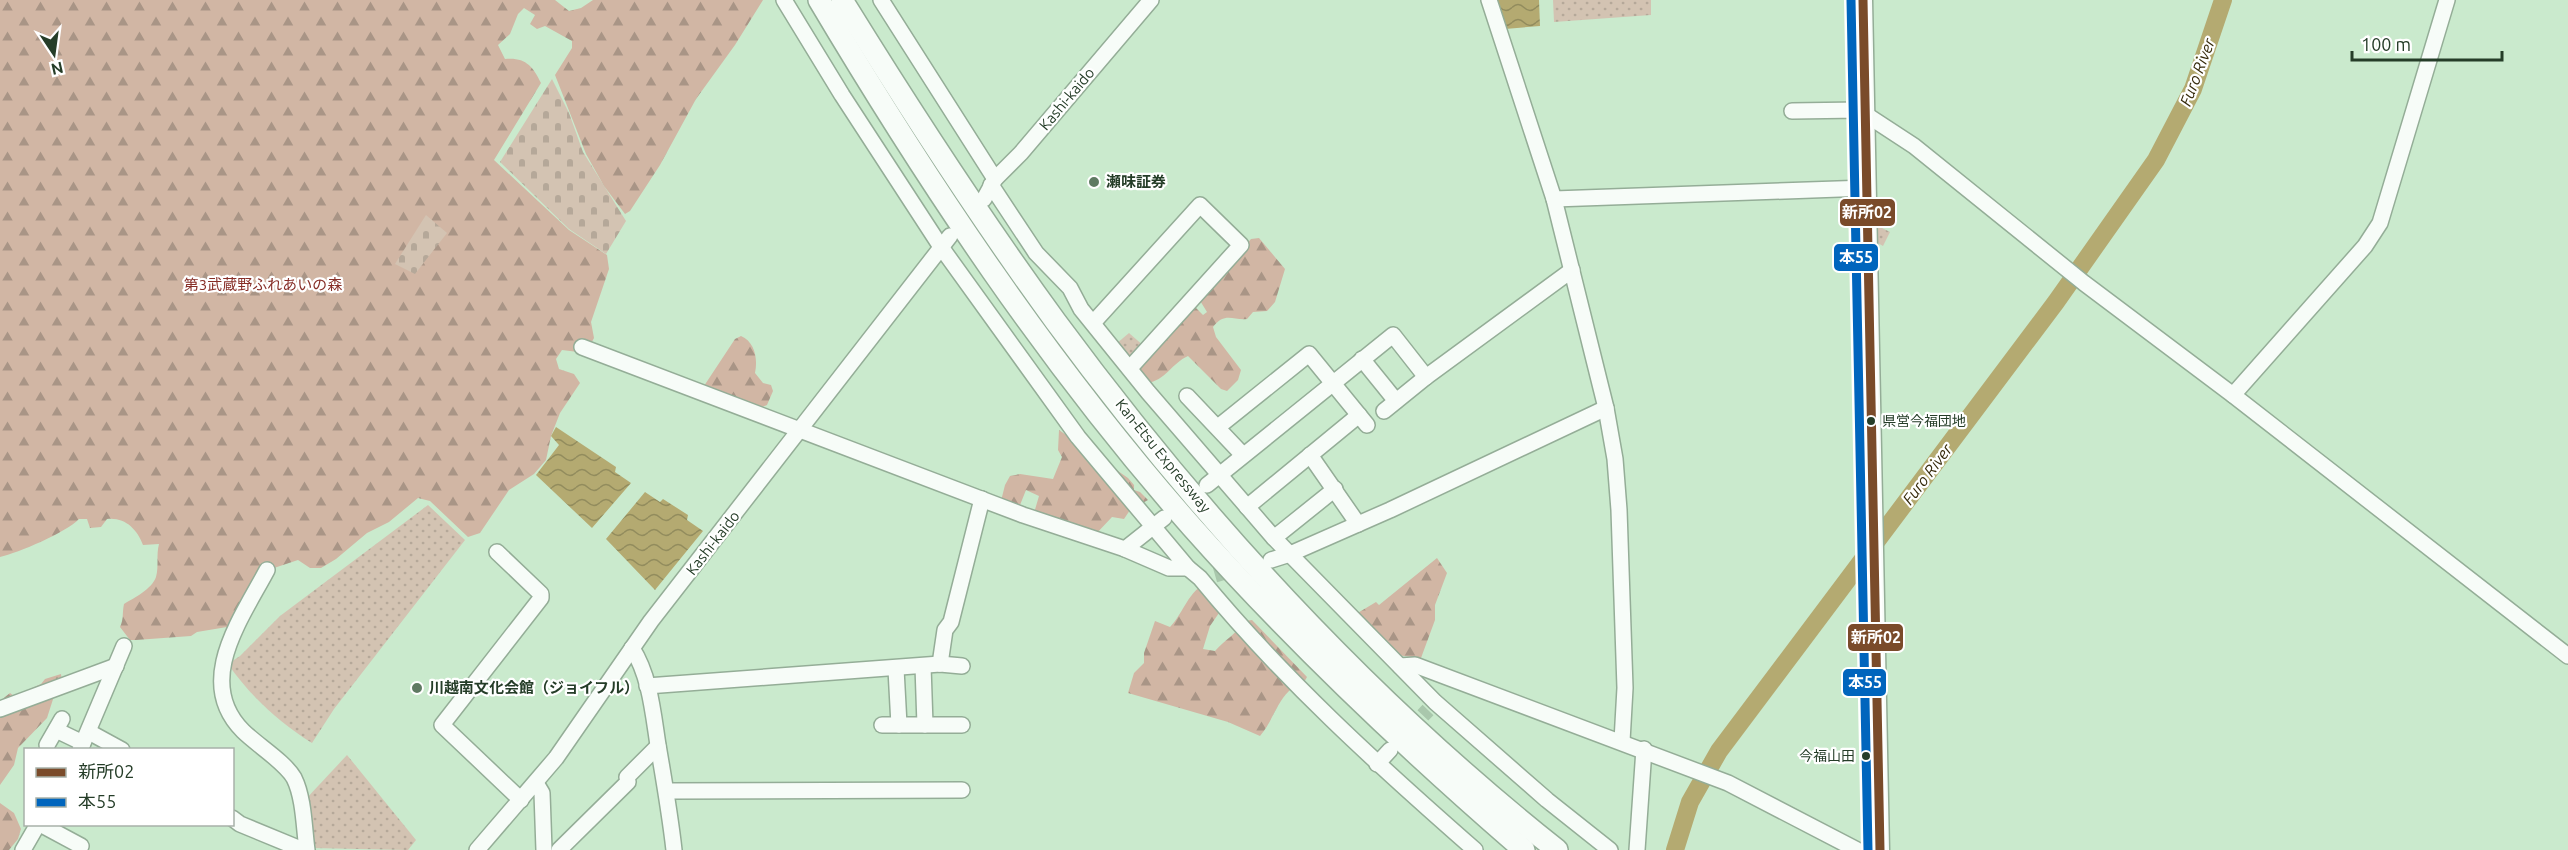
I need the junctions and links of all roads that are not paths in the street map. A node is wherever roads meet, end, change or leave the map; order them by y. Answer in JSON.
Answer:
{"nodes":[{"id":1,"x":784,"y":0,"type":"edge"},
{"id":2,"x":819,"y":0,"type":"edge"},
{"id":3,"x":842,"y":0,"type":"edge"},
{"id":4,"x":881,"y":0,"type":"edge"},
{"id":5,"x":1151,"y":0,"type":"edge"},
{"id":6,"x":1489,"y":0,"type":"edge"},
{"id":7,"x":1863,"y":0,"type":"edge"},
{"id":8,"x":2447,"y":0,"type":"edge"},
{"id":9,"x":1792,"y":111,"type":"dead end"},
{"id":10,"x":1865,"y":112,"type":"junction"},
{"id":11,"x":993,"y":182,"type":"junction"},
{"id":12,"x":1867,"y":188,"type":"junction"},
{"id":13,"x":984,"y":199,"type":"dead end"},
{"id":14,"x":1554,"y":199,"type":"junction"},
{"id":15,"x":945,"y":241,"type":"junction"},
{"id":16,"x":1572,"y":270,"type":"junction"},
{"id":17,"x":1093,"y":323,"type":"junction"},
{"id":18,"x":582,"y":347,"type":"dead end"},
{"id":19,"x":1362,"y":359,"type":"junction"},
{"id":20,"x":1130,"y":368,"type":"junction"},
{"id":21,"x":1426,"y":377,"type":"junction"},
{"id":22,"x":1333,"y":381,"type":"junction"},
{"id":23,"x":2233,"y":395,"type":"junction"},
{"id":24,"x":1187,"y":396,"type":"dead end"},
{"id":25,"x":1606,"y":408,"type":"junction"},
{"id":26,"x":1218,"y":427,"type":"junction"},
{"id":27,"x":800,"y":431,"type":"junction"},
{"id":28,"x":1242,"y":454,"type":"junction"},
{"id":29,"x":1310,"y":455,"type":"junction"},
{"id":30,"x":1212,"y":480,"type":"junction"},
{"id":31,"x":1335,"y":489,"type":"junction"},
{"id":32,"x":982,"y":499,"type":"junction"},
{"id":33,"x":1247,"y":507,"type":"junction"},
{"id":34,"x":1159,"y":522,"type":"junction"},
{"id":35,"x":1358,"y":524,"type":"junction"},
{"id":36,"x":1274,"y":538,"type":"junction"},
{"id":37,"x":1125,"y":549,"type":"junction"},
{"id":38,"x":497,"y":552,"type":"dead end"},
{"id":39,"x":1290,"y":554,"type":"junction"},
{"id":40,"x":1271,"y":560,"type":"dead end"},
{"id":41,"x":267,"y":570,"type":"dead end"},
{"id":42,"x":1201,"y":574,"type":"junction"},
{"id":43,"x":124,"y":646,"type":"dead end"},
{"id":44,"x":632,"y":648,"type":"junction"},
{"id":45,"x":2568,"y":656,"type":"edge"},
{"id":46,"x":940,"y":664,"type":"junction"},
{"id":47,"x":116,"y":666,"type":"junction"},
{"id":48,"x":923,"y":666,"type":"junction"},
{"id":49,"x":962,"y":666,"type":"dead end"},
{"id":50,"x":1400,"y":666,"type":"junction"},
{"id":51,"x":896,"y":669,"type":"junction"},
{"id":52,"x":647,"y":686,"type":"junction"},
{"id":53,"x":0,"y":709,"type":"edge"},
{"id":54,"x":882,"y":725,"type":"dead end"},
{"id":55,"x":899,"y":725,"type":"junction"},
{"id":56,"x":924,"y":725,"type":"junction"},
{"id":57,"x":962,"y":725,"type":"dead end"},
{"id":58,"x":1622,"y":741,"type":"junction"},
{"id":59,"x":84,"y":742,"type":"edge"},
{"id":60,"x":47,"y":745,"type":"dead end"},
{"id":61,"x":658,"y":746,"type":"junction"},
{"id":62,"x":112,"y":748,"type":"edge"},
{"id":63,"x":1644,"y":749,"type":"junction"},
{"id":64,"x":1390,"y":750,"type":"dead end"},
{"id":65,"x":1377,"y":764,"type":"junction"},
{"id":66,"x":536,"y":783,"type":"junction"},
{"id":67,"x":962,"y":790,"type":"dead end"},
{"id":68,"x":668,"y":791,"type":"junction"},
{"id":69,"x":521,"y":800,"type":"junction"},
{"id":70,"x":234,"y":820,"type":"edge"},
{"id":71,"x":38,"y":826,"type":"edge"},
{"id":72,"x":41,"y":826,"type":"edge"},
{"id":73,"x":81,"y":846,"type":"dead end"},
{"id":74,"x":23,"y":850,"type":"edge"},
{"id":75,"x":305,"y":850,"type":"edge"},
{"id":76,"x":477,"y":850,"type":"edge"},
{"id":77,"x":544,"y":850,"type":"edge"},
{"id":78,"x":559,"y":850,"type":"edge"},
{"id":79,"x":674,"y":850,"type":"edge"},
{"id":80,"x":1475,"y":850,"type":"edge"},
{"id":81,"x":1524,"y":850,"type":"edge"},
{"id":82,"x":1557,"y":850,"type":"edge"},
{"id":83,"x":1610,"y":850,"type":"edge"},
{"id":84,"x":1637,"y":850,"type":"edge"},
{"id":85,"x":1857,"y":850,"type":"edge"},
{"id":86,"x":1880,"y":850,"type":"edge"}],
"edges":[{"from":1,"to":15,"type":"street"},
{"from":2,"to":81,"type":"highway","name":"Kan-Etsu Expressway"},
{"from":3,"to":82,"type":"highway","name":"Kan-Etsu Expressway"},
{"from":4,"to":11,"type":"street"},
{"from":5,"to":11,"type":"street","name":"Kashi-kaido"},
{"from":6,"to":14,"type":"street"},
{"from":7,"to":10,"type":"main road"},
{"from":8,"to":23,"type":"street"},
{"from":9,"to":10,"type":"street"},
{"from":10,"to":12,"type":"main road"},
{"from":10,"to":23,"type":"street"},
{"from":11,"to":13,"type":"street","name":"Kashi-kaido"},
{"from":11,"to":17,"type":"street"},
{"from":12,"to":14,"type":"street"},
{"from":12,"to":86,"type":"main road"},
{"from":14,"to":16,"type":"street"},
{"from":15,"to":27,"type":"street","name":"Kashi-kaido"},
{"from":15,"to":34,"type":"street"},
{"from":16,"to":21,"type":"street"},
{"from":16,"to":25,"type":"street"},
{"from":17,"to":20,"type":"street"},
{"from":17,"to":20,"type":"street"},
{"from":18,"to":27,"type":"street"},
{"from":19,"to":21,"type":"street"},
{"from":19,"to":21,"type":"street"},
{"from":19,"to":22,"type":"street"},
{"from":20,"to":30,"type":"street"},
{"from":22,"to":26,"type":"street"},
{"from":22,"to":28,"type":"street"},
{"from":22,"to":29,"type":"street"},
{"from":23,"to":45,"type":"street"},
{"from":24,"to":26,"type":"street"},
{"from":25,"to":35,"type":"street"},
{"from":25,"to":58,"type":"street"},
{"from":26,"to":28,"type":"street"},
{"from":27,"to":32,"type":"street"},
{"from":27,"to":44,"type":"street","name":"Kashi-kaido"},
{"from":28,"to":30,"type":"street"},
{"from":29,"to":31,"type":"street"},
{"from":29,"to":33,"type":"street"},
{"from":30,"to":33,"type":"street"},
{"from":31,"to":35,"type":"street"},
{"from":31,"to":36,"type":"street"},
{"from":32,"to":37,"type":"street"},
{"from":32,"to":46,"type":"street"},
{"from":33,"to":36,"type":"street"},
{"from":34,"to":37,"type":"street"},
{"from":34,"to":42,"type":"street"},
{"from":35,"to":39,"type":"street"},
{"from":36,"to":39,"type":"street"},
{"from":37,"to":42,"type":"street"},
{"from":38,"to":69,"type":"street"},
{"from":39,"to":40,"type":"street"},
{"from":39,"to":50,"type":"street"},
{"from":41,"to":75,"type":"street"},
{"from":42,"to":65,"type":"street"},
{"from":43,"to":47,"type":"street"},
{"from":44,"to":52,"type":"street"},
{"from":44,"to":66,"type":"street","name":"Kashi-kaido"},
{"from":46,"to":48,"type":"street"},
{"from":46,"to":49,"type":"street"},
{"from":47,"to":53,"type":"street"},
{"from":47,"to":59,"type":"street"},
{"from":48,"to":51,"type":"street"},
{"from":48,"to":56,"type":"street"},
{"from":50,"to":58,"type":"street"},
{"from":50,"to":83,"type":"street"},
{"from":51,"to":52,"type":"street"},
{"from":51,"to":55,"type":"street"},
{"from":52,"to":61,"type":"street"},
{"from":54,"to":55,"type":"street"},
{"from":55,"to":56,"type":"street"},
{"from":56,"to":57,"type":"street"},
{"from":58,"to":63,"type":"street"},
{"from":59,"to":60,"type":"street"},
{"from":59,"to":62,"type":"street"},
{"from":61,"to":68,"type":"street"},
{"from":61,"to":78,"type":"street"},
{"from":63,"to":84,"type":"street"},
{"from":63,"to":85,"type":"street"},
{"from":64,"to":65,"type":"street"},
{"from":65,"to":80,"type":"street"},
{"from":66,"to":69,"type":"street","name":"Kashi-kaido"},
{"from":66,"to":77,"type":"street"},
{"from":67,"to":68,"type":"street"},
{"from":68,"to":79,"type":"street"},
{"from":69,"to":76,"type":"street","name":"Kashi-kaido"},
{"from":70,"to":75,"type":"street"},
{"from":71,"to":74,"type":"street"},
{"from":72,"to":73,"type":"street"}]}
